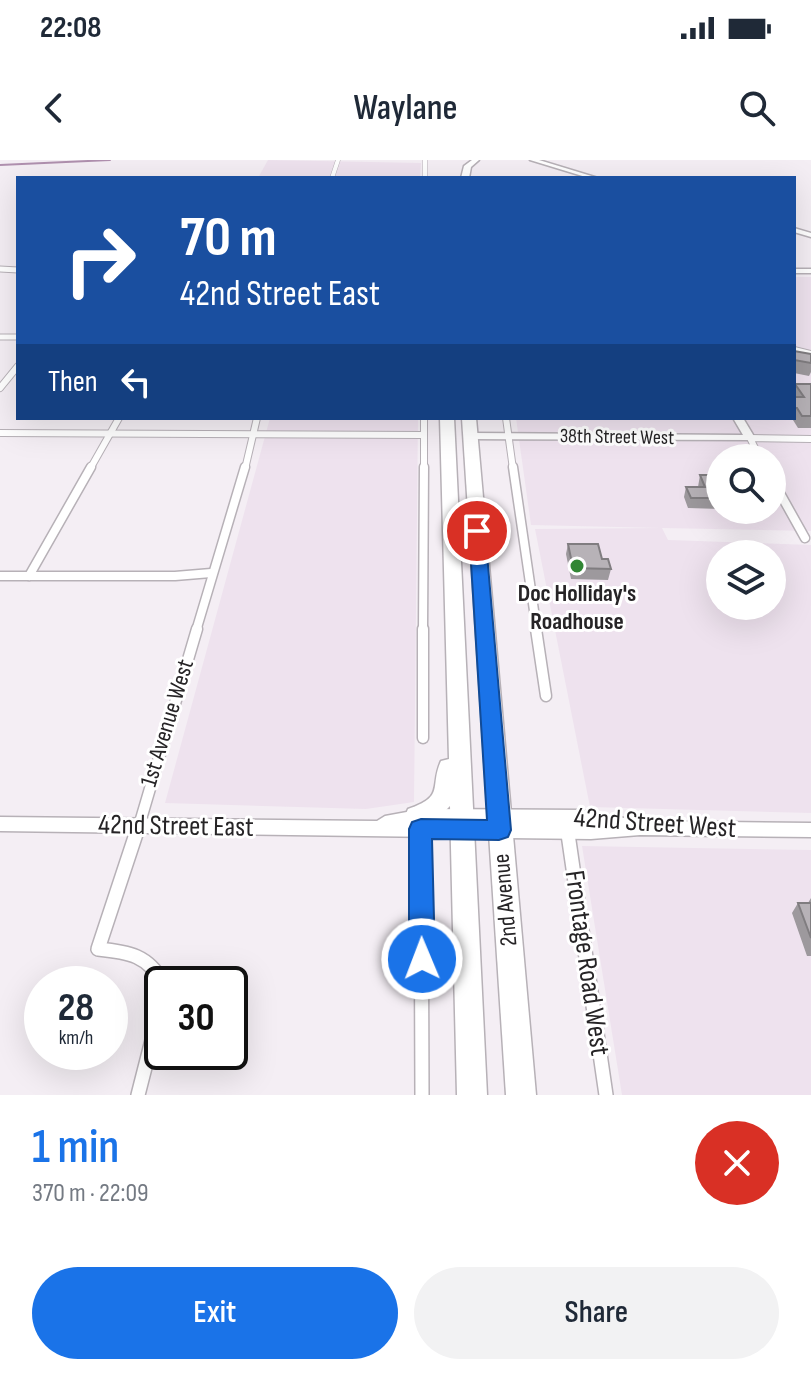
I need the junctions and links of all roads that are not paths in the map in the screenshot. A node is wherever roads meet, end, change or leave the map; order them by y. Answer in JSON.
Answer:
{"nodes":[{"id":1,"x":476,"y":160,"type":"edge"},
{"id":2,"x":531,"y":161,"type":"edge"},
{"id":3,"x":466,"y":176,"type":"edge"},
{"id":4,"x":588,"y":176,"type":"edge"},
{"id":5,"x":16,"y":368,"type":"edge"},
{"id":6,"x":0,"y":388,"type":"edge"},
{"id":7,"x":118,"y":420,"type":"edge"},
{"id":8,"x":257,"y":420,"type":"edge"},
{"id":9,"x":424,"y":420,"type":"edge"},
{"id":10,"x":447,"y":420,"type":"edge"},
{"id":11,"x":506,"y":420,"type":"edge"},
{"id":12,"x":739,"y":420,"type":"edge"},
{"id":13,"x":466,"y":424,"type":"edge"},
{"id":14,"x":0,"y":433,"type":"edge"},
{"id":15,"x":111,"y":433,"type":"junction"},
{"id":16,"x":255,"y":434,"type":"junction"},
{"id":17,"x":424,"y":435,"type":"junction"},
{"id":18,"x":509,"y":436,"type":"junction"},
{"id":19,"x":750,"y":438,"type":"junction"},
{"id":20,"x":811,"y":439,"type":"edge"},
{"id":21,"x":753,"y":444,"type":"edge"},
{"id":22,"x":786,"y":504,"type":"edge"},
{"id":23,"x":805,"y":538,"type":"dead end"},
{"id":24,"x":211,"y":573,"type":"junction"},
{"id":25,"x":0,"y":576,"type":"edge"},
{"id":26,"x":29,"y":576,"type":"junction"},
{"id":27,"x":455,"y":633,"type":"junction"},
{"id":28,"x":546,"y":696,"type":"dead end"},
{"id":29,"x":423,"y":738,"type":"dead end"},
{"id":30,"x":418,"y":823,"type":"junction"},
{"id":31,"x":462,"y":823,"type":"junction"},
{"id":32,"x":499,"y":823,"type":"junction"},
{"id":33,"x":0,"y":824,"type":"edge"},
{"id":34,"x":137,"y":825,"type":"junction"},
{"id":35,"x":640,"y":828,"type":"junction"},
{"id":36,"x":811,"y":830,"type":"edge"},
{"id":37,"x":568,"y":831,"type":"junction"},
{"id":38,"x":156,"y":966,"type":"edge"},
{"id":39,"x":144,"y":1070,"type":"edge"},
{"id":40,"x":138,"y":1095,"type":"edge"},
{"id":41,"x":422,"y":1095,"type":"edge"},
{"id":42,"x":472,"y":1095,"type":"edge"},
{"id":43,"x":521,"y":1095,"type":"edge"},
{"id":44,"x":606,"y":1095,"type":"edge"}],
"edges":[{"from":1,"to":3,"type":"highway"},
{"from":2,"to":4,"type":"street"},
{"from":5,"to":6,"type":"street"},
{"from":7,"to":15,"type":"street"},
{"from":8,"to":16,"type":"street","name":"1st Avenue West"},
{"from":9,"to":17,"type":"street"},
{"from":10,"to":27,"type":"highway","name":"2nd Avenue"},
{"from":11,"to":18,"type":"street"},
{"from":12,"to":19,"type":"street"},
{"from":13,"to":18,"type":"street","name":"38th Street West"},
{"from":13,"to":32,"type":"highway","name":"2nd Avenue"},
{"from":14,"to":15,"type":"street"},
{"from":15,"to":16,"type":"street"},
{"from":15,"to":26,"type":"street"},
{"from":16,"to":17,"type":"street"},
{"from":16,"to":24,"type":"street","name":"1st Avenue West"},
{"from":17,"to":29,"type":"street"},
{"from":18,"to":19,"type":"street","name":"38th Street West"},
{"from":18,"to":28,"type":"street"},
{"from":19,"to":20,"type":"street","name":"38th Street West"},
{"from":19,"to":21,"type":"street"},
{"from":22,"to":23,"type":"street"},
{"from":24,"to":26,"type":"street"},
{"from":24,"to":34,"type":"street","name":"1st Avenue West"},
{"from":25,"to":26,"type":"street"},
{"from":27,"to":30,"type":"highway"},
{"from":27,"to":31,"type":"highway","name":"2nd Avenue"},
{"from":30,"to":31,"type":"street","name":"42nd Street East"},
{"from":30,"to":34,"type":"street","name":"42nd Street East"},
{"from":30,"to":41,"type":"street"},
{"from":31,"to":32,"type":"street","name":"42nd Street East"},
{"from":31,"to":42,"type":"highway","name":"2nd Avenue"},
{"from":32,"to":35,"type":"street","name":"42nd Street West"},
{"from":32,"to":37,"type":"street"},
{"from":32,"to":43,"type":"highway","name":"2nd Avenue"},
{"from":33,"to":34,"type":"street","name":"42nd Street East"},
{"from":34,"to":38,"type":"street","name":"1st Avenue West"},
{"from":35,"to":36,"type":"street","name":"42nd Street West"},
{"from":35,"to":37,"type":"street"},
{"from":37,"to":44,"type":"street","name":"Frontage Road West"},
{"from":39,"to":40,"type":"street"}]}
